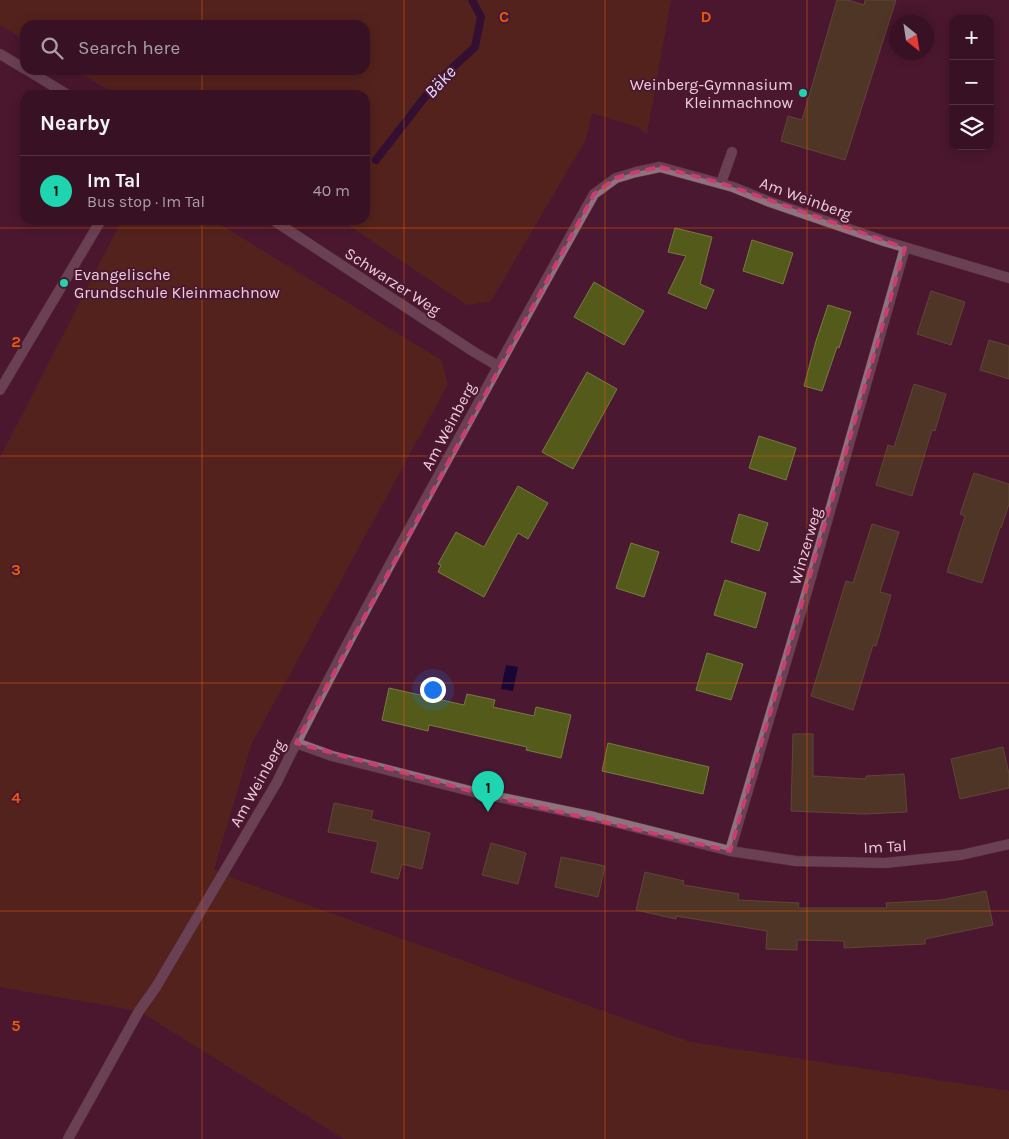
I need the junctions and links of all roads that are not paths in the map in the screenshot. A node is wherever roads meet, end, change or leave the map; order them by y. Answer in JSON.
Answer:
{"nodes":[{"id":1,"x":0,"y":54,"type":"edge"},
{"id":2,"x":20,"y":66,"type":"edge"},
{"id":3,"x":36,"y":75,"type":"edge"},
{"id":4,"x":60,"y":90,"type":"edge"},
{"id":5,"x":732,"y":152,"type":"dead end"},
{"id":6,"x":721,"y":183,"type":"junction"},
{"id":7,"x":98,"y":225,"type":"edge"},
{"id":8,"x":281,"y":225,"type":"edge"},
{"id":9,"x":906,"y":248,"type":"junction"},
{"id":10,"x":1009,"y":278,"type":"edge"},
{"id":11,"x":498,"y":366,"type":"junction"},
{"id":12,"x":0,"y":390,"type":"edge"},
{"id":13,"x":296,"y":743,"type":"junction"},
{"id":14,"x":1009,"y":844,"type":"edge"},
{"id":15,"x":730,"y":851,"type":"junction"},
{"id":16,"x":68,"y":1139,"type":"edge"}],
"edges":[{"from":1,"to":2,"type":"street"},
{"from":3,"to":4,"type":"street"},
{"from":5,"to":6,"type":"street"},
{"from":6,"to":9,"type":"street","name":"Am Weinberg"},
{"from":6,"to":11,"type":"street","name":"Am Weinberg"},
{"from":7,"to":12,"type":"street"},
{"from":8,"to":11,"type":"street","name":"Schwarzer Weg"},
{"from":9,"to":10,"type":"street","name":"Am Weinberg"},
{"from":9,"to":15,"type":"street","name":"Winzerweg"},
{"from":11,"to":13,"type":"street","name":"Am Weinberg"},
{"from":13,"to":15,"type":"street","name":"Im Tal"},
{"from":13,"to":16,"type":"street","name":"Am Weinberg"},
{"from":14,"to":15,"type":"street","name":"Im Tal"}]}
